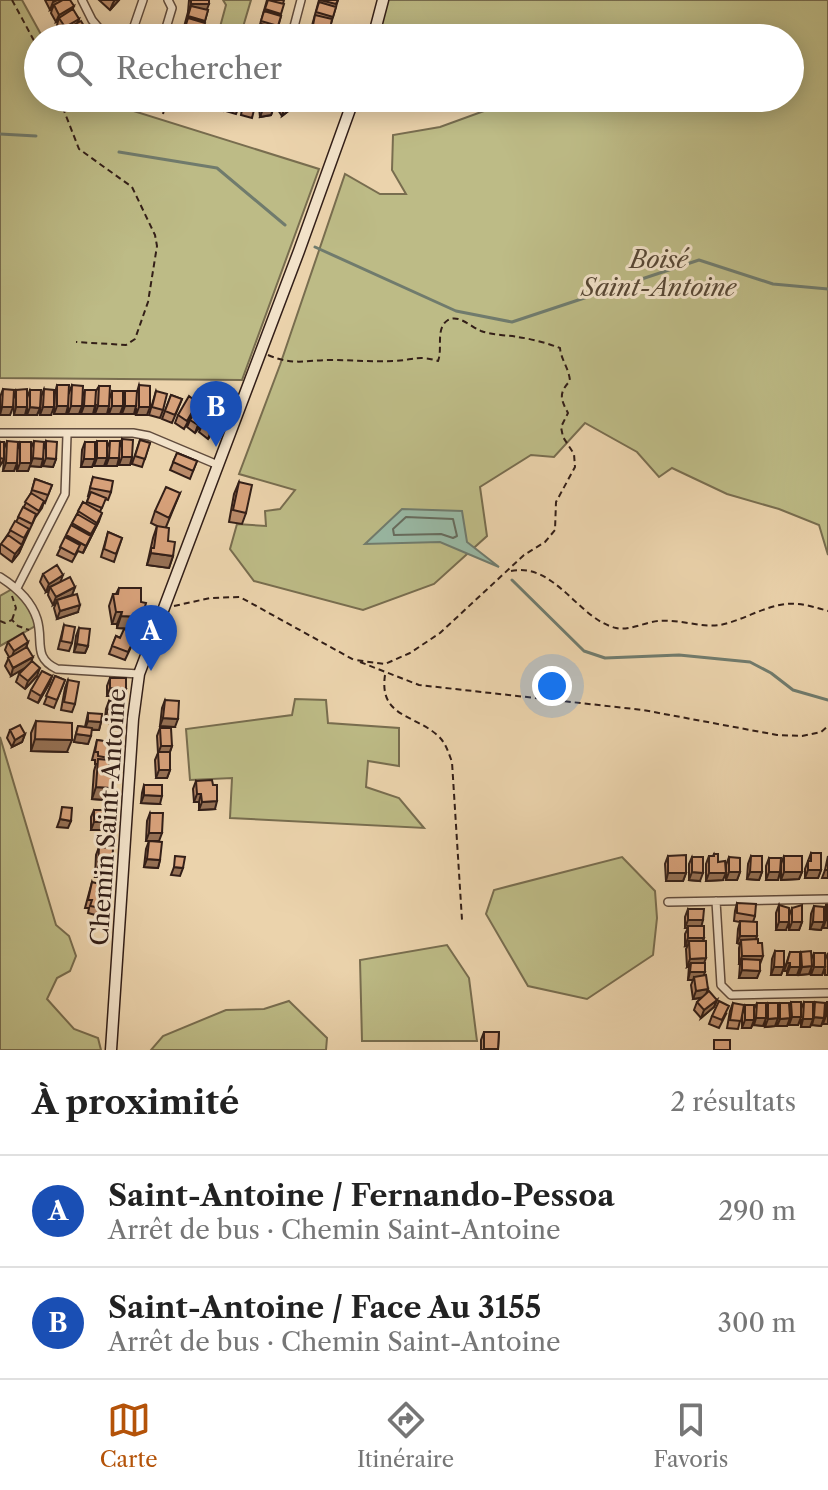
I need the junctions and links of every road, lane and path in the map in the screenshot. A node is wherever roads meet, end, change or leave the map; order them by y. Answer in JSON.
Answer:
{"nodes":[{"id":1,"x":12,"y":0,"type":"edge"},
{"id":2,"x":82,"y":0,"type":"edge"},
{"id":3,"x":143,"y":0,"type":"edge"},
{"id":4,"x":168,"y":0,"type":"edge"},
{"id":5,"x":301,"y":0,"type":"edge"},
{"id":6,"x":383,"y":0,"type":"edge"},
{"id":7,"x":25,"y":24,"type":"edge"},
{"id":8,"x":95,"y":24,"type":"edge"},
{"id":9,"x":135,"y":24,"type":"edge"},
{"id":10,"x":167,"y":24,"type":"edge"},
{"id":11,"x":295,"y":24,"type":"edge"},
{"id":12,"x":377,"y":24,"type":"edge"},
{"id":13,"x":64,"y":112,"type":"edge"},
{"id":14,"x":349,"y":112,"type":"edge"},
{"id":15,"x":76,"y":342,"type":"dead end"},
{"id":16,"x":261,"y":351,"type":"junction"},
{"id":17,"x":0,"y":433,"type":"edge"},
{"id":18,"x":67,"y":435,"type":"junction"},
{"id":19,"x":218,"y":465,"type":"junction"},
{"id":20,"x":510,"y":571,"type":"junction"},
{"id":21,"x":0,"y":577,"type":"edge"},
{"id":22,"x":17,"y":588,"type":"junction"},
{"id":23,"x":164,"y":606,"type":"junction"},
{"id":24,"x":828,"y":611,"type":"edge"},
{"id":25,"x":12,"y":620,"type":"junction"},
{"id":26,"x":0,"y":621,"type":"edge"},
{"id":27,"x":38,"y":628,"type":"junction"},
{"id":28,"x":355,"y":660,"type":"junction"},
{"id":29,"x":385,"y":673,"type":"junction"},
{"id":30,"x":139,"y":674,"type":"junction"},
{"id":31,"x":828,"y":726,"type":"edge"},
{"id":32,"x":828,"y":899,"type":"edge"},
{"id":33,"x":716,"y":901,"type":"junction"},
{"id":34,"x":668,"y":902,"type":"dead end"},
{"id":35,"x":462,"y":920,"type":"dead end"},
{"id":36,"x":828,"y":993,"type":"edge"},
{"id":37,"x":111,"y":1050,"type":"edge"}],
"edges":[{"from":1,"to":7,"type":"path"},
{"from":2,"to":8,"type":"street"},
{"from":3,"to":9,"type":"street"},
{"from":4,"to":10,"type":"street"},
{"from":5,"to":11,"type":"street"},
{"from":6,"to":12,"type":"street"},
{"from":13,"to":15,"type":"path"},
{"from":14,"to":16,"type":"street","name":"Chemin Saint-Antoine"},
{"from":16,"to":19,"type":"street","name":"Chemin Saint-Antoine"},
{"from":16,"to":20,"type":"path"},
{"from":17,"to":18,"type":"street"},
{"from":18,"to":19,"type":"street"},
{"from":18,"to":22,"type":"street"},
{"from":19,"to":23,"type":"street","name":"Chemin Saint-Antoine"},
{"from":20,"to":24,"type":"path"},
{"from":20,"to":28,"type":"path"},
{"from":21,"to":22,"type":"street"},
{"from":22,"to":25,"type":"path"},
{"from":22,"to":27,"type":"street"},
{"from":23,"to":28,"type":"path"},
{"from":23,"to":30,"type":"street","name":"Chemin Saint-Antoine"},
{"from":25,"to":26,"type":"path"},
{"from":25,"to":27,"type":"path"},
{"from":27,"to":30,"type":"street"},
{"from":28,"to":29,"type":"path"},
{"from":29,"to":31,"type":"path"},
{"from":29,"to":35,"type":"path"},
{"from":30,"to":37,"type":"street","name":"Chemin Saint-Antoine"},
{"from":32,"to":33,"type":"street"},
{"from":33,"to":34,"type":"street"},
{"from":33,"to":36,"type":"street"}]}
